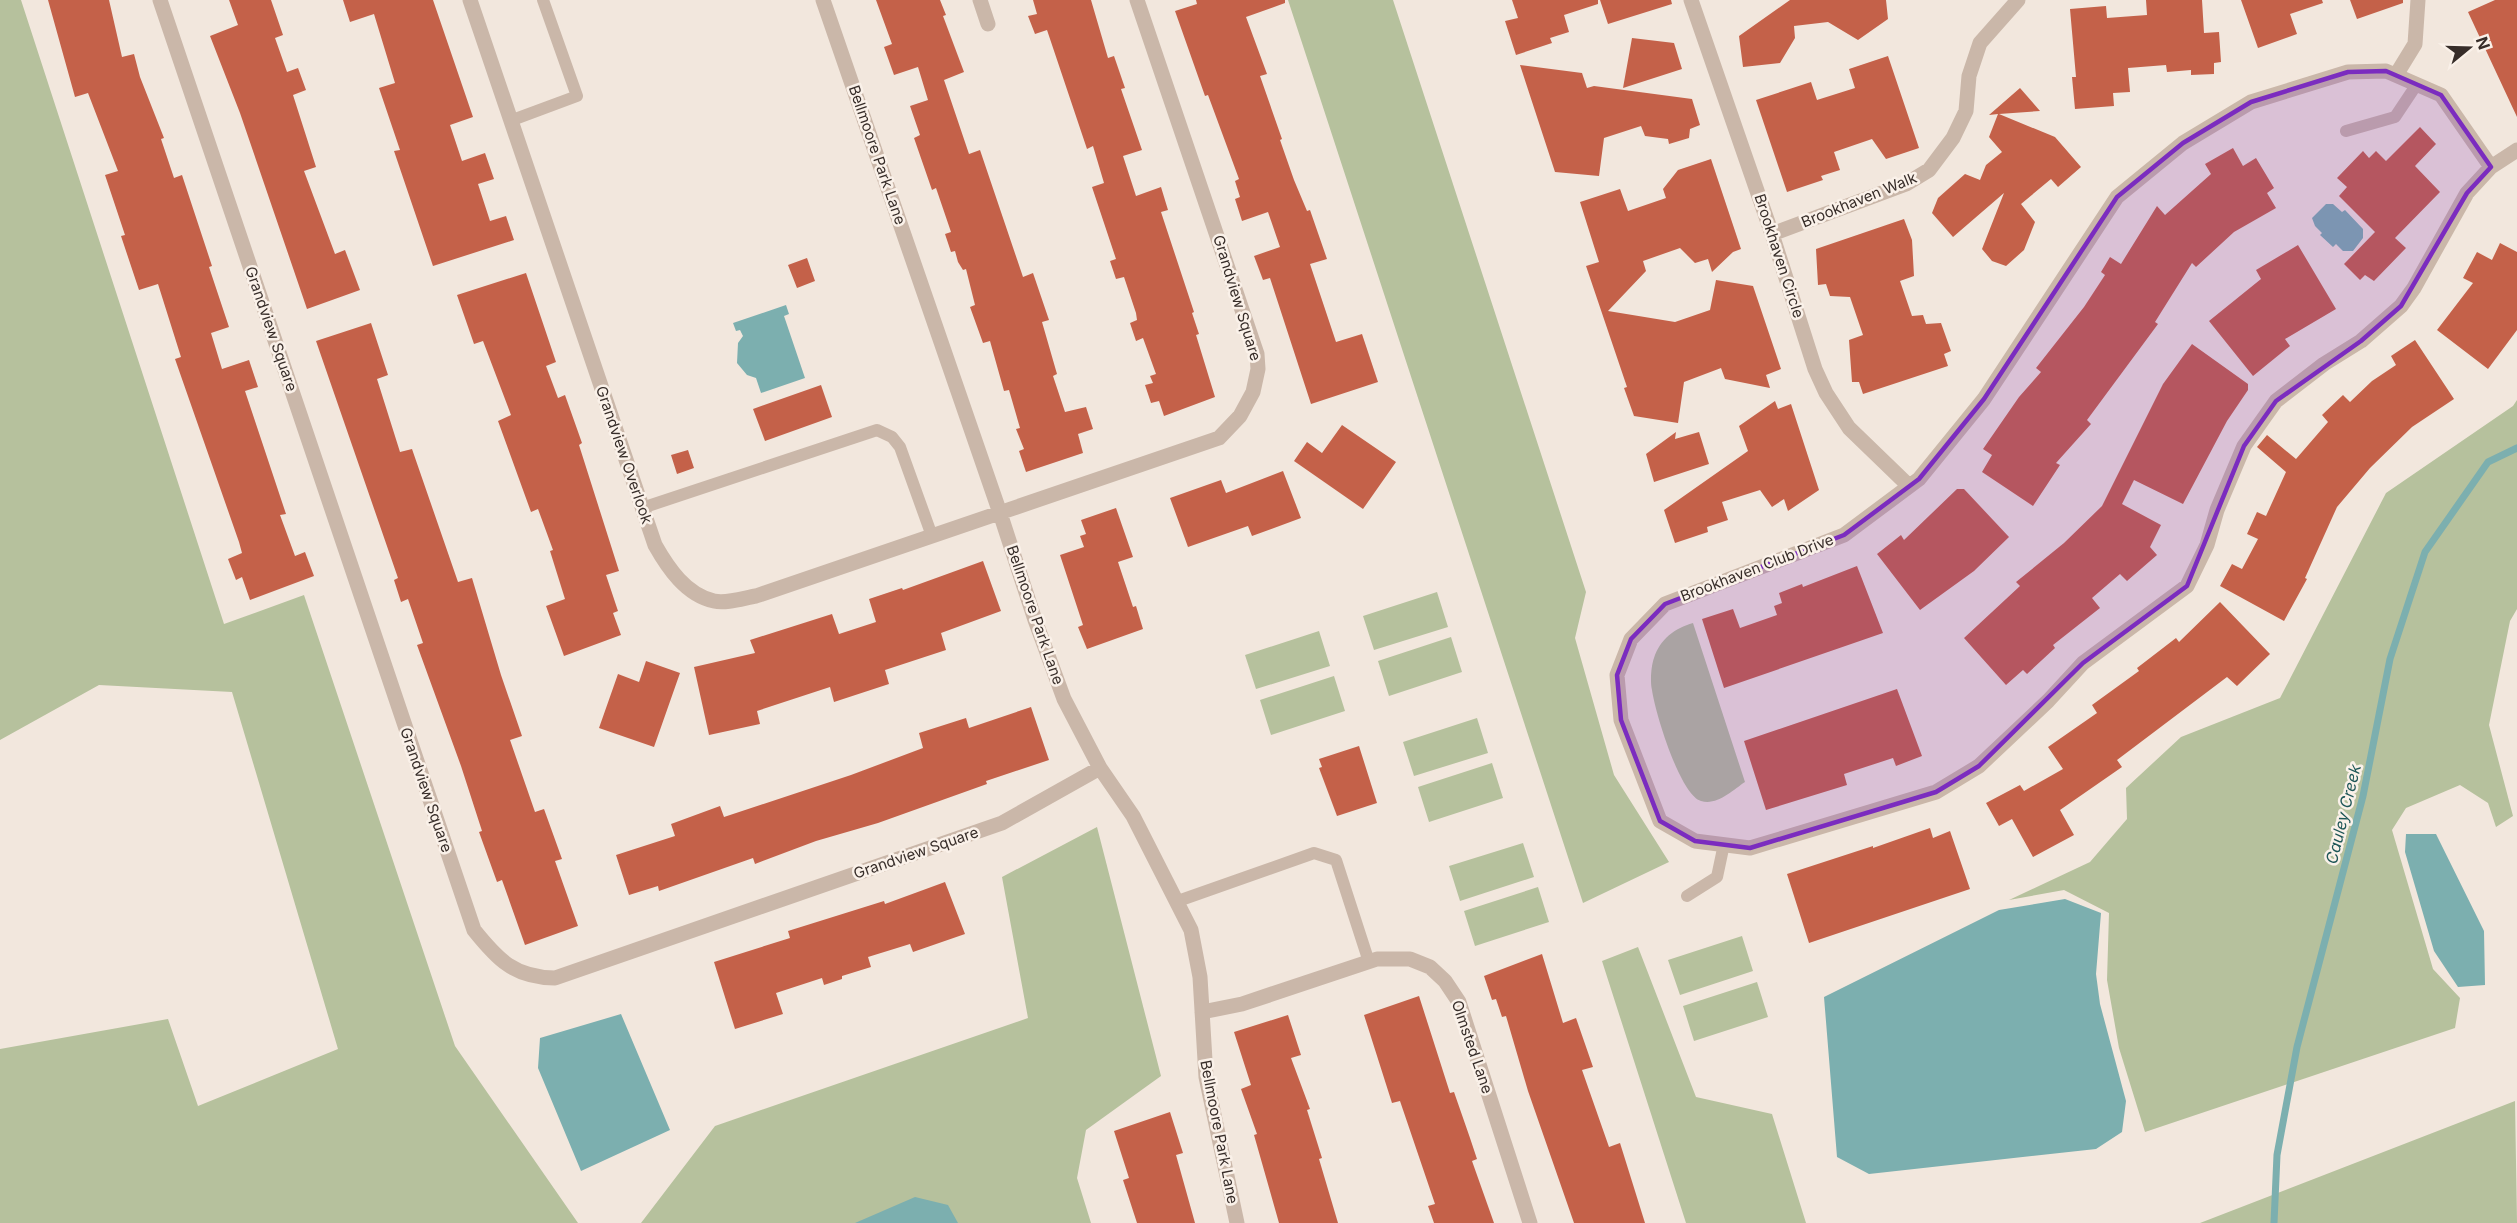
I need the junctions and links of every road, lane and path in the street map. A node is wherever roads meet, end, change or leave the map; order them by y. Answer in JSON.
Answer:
{"nodes":[{"id":1,"x":160,"y":0,"type":"edge"},
{"id":2,"x":470,"y":0,"type":"edge"},
{"id":3,"x":543,"y":0,"type":"edge"},
{"id":4,"x":823,"y":0,"type":"edge"},
{"id":5,"x":980,"y":0,"type":"edge"},
{"id":6,"x":1137,"y":0,"type":"edge"},
{"id":7,"x":1691,"y":0,"type":"edge"},
{"id":8,"x":2018,"y":0,"type":"edge"},
{"id":9,"x":2418,"y":0,"type":"edge"},
{"id":10,"x":988,"y":24,"type":"dead end"},
{"id":11,"x":2396,"y":75,"type":"junction"},
{"id":12,"x":2417,"y":84,"type":"junction"},
{"id":13,"x":510,"y":121,"type":"junction"},
{"id":14,"x":2346,"y":131,"type":"dead end"},
{"id":15,"x":2517,"y":150,"type":"edge"},
{"id":16,"x":2491,"y":166,"type":"junction"},
{"id":17,"x":1772,"y":234,"type":"junction"},
{"id":18,"x":1909,"y":486,"type":"junction"},
{"id":19,"x":642,"y":508,"type":"junction"},
{"id":20,"x":1000,"y":513,"type":"junction"},
{"id":21,"x":932,"y":536,"type":"junction"},
{"id":22,"x":1100,"y":768,"type":"junction"},
{"id":23,"x":1724,"y":844,"type":"junction"},
{"id":24,"x":1687,"y":896,"type":"dead end"},
{"id":25,"x":1178,"y":901,"type":"junction"},
{"id":26,"x":1369,"y":962,"type":"junction"},
{"id":27,"x":1202,"y":1012,"type":"junction"},
{"id":28,"x":1237,"y":1223,"type":"edge"},
{"id":29,"x":1530,"y":1223,"type":"edge"}],
"edges":[{"from":1,"to":22,"type":"street","name":"Grandview Square"},
{"from":2,"to":13,"type":"street","name":"Grandview Overlook"},
{"from":3,"to":13,"type":"lane"},
{"from":4,"to":20,"type":"street","name":"Bellmoore Park Lane"},
{"from":5,"to":10,"type":"street"},
{"from":6,"to":20,"type":"street","name":"Grandview Square"},
{"from":7,"to":17,"type":"street","name":"Brookhaven Circle"},
{"from":8,"to":17,"type":"street","name":"Brookhaven Walk"},
{"from":9,"to":11,"type":"street"},
{"from":11,"to":12,"type":"street","name":"Brookhaven Club Drive"},
{"from":11,"to":18,"type":"street","name":"Brookhaven Club Drive"},
{"from":12,"to":14,"type":"lane"},
{"from":12,"to":16,"type":"street","name":"Brookhaven Club Drive"},
{"from":13,"to":19,"type":"street","name":"Grandview Overlook"},
{"from":15,"to":16,"type":"street","name":"Brookhaven Club Drive"},
{"from":16,"to":23,"type":"street","name":"Brookhaven Club Drive"},
{"from":17,"to":18,"type":"street","name":"Brookhaven Circle"},
{"from":18,"to":23,"type":"street","name":"Brookhaven Club Drive"},
{"from":19,"to":21,"type":"street","name":"Grandview Overlook"},
{"from":19,"to":21,"type":"lane"},
{"from":20,"to":21,"type":"street","name":"Grandview Overlook"},
{"from":20,"to":22,"type":"street","name":"Bellmoore Park Lane"},
{"from":22,"to":25,"type":"street","name":"Bellmoore Park Lane"},
{"from":23,"to":24,"type":"lane"},
{"from":25,"to":26,"type":"lane"},
{"from":25,"to":27,"type":"street","name":"Bellmoore Park Lane"},
{"from":26,"to":27,"type":"street","name":"Olmsted Lane"},
{"from":26,"to":29,"type":"street","name":"Olmsted Lane"},
{"from":27,"to":28,"type":"street","name":"Bellmoore Park Lane"}]}
